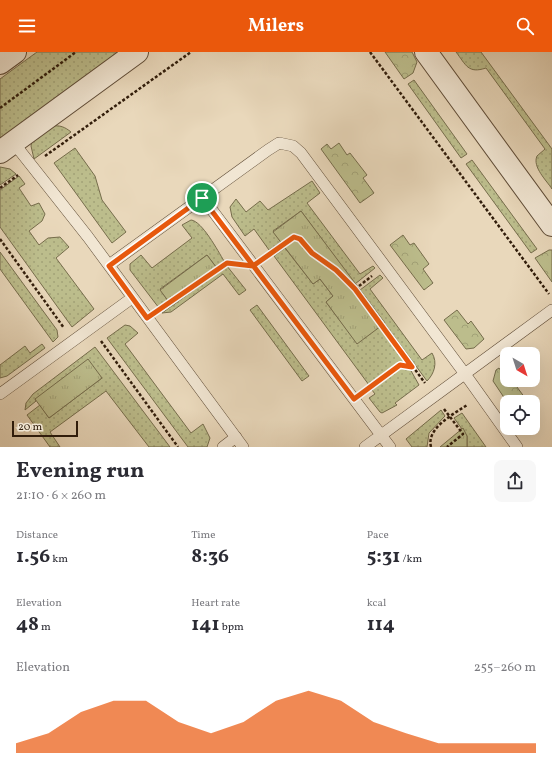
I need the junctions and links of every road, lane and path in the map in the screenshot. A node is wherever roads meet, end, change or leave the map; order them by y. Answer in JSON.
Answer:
{"nodes":[{"id":1,"x":16,"y":52,"type":"edge"},
{"id":2,"x":76,"y":52,"type":"edge"},
{"id":3,"x":137,"y":52,"type":"edge"},
{"id":4,"x":191,"y":52,"type":"edge"},
{"id":5,"x":370,"y":52,"type":"edge"},
{"id":6,"x":426,"y":52,"type":"edge"},
{"id":7,"x":0,"y":63,"type":"edge"},
{"id":8,"x":0,"y":108,"type":"edge"},
{"id":9,"x":6,"y":147,"type":"edge"},
{"id":10,"x":30,"y":166,"type":"junction"},
{"id":11,"x":0,"y":188,"type":"edge"},
{"id":12,"x":202,"y":198,"type":"junction"},
{"id":13,"x":552,"y":225,"type":"edge"},
{"id":14,"x":0,"y":239,"type":"edge"},
{"id":15,"x":109,"y":266,"type":"junction"},
{"id":16,"x":253,"y":266,"type":"junction"},
{"id":17,"x":132,"y":298,"type":"junction"},
{"id":18,"x":552,"y":298,"type":"edge"},
{"id":19,"x":552,"y":310,"type":"edge"},
{"id":20,"x":147,"y":318,"type":"junction"},
{"id":21,"x":91,"y":328,"type":"junction"},
{"id":22,"x":73,"y":341,"type":"junction"},
{"id":23,"x":412,"y":367,"type":"junction"},
{"id":24,"x":465,"y":374,"type":"junction"},
{"id":25,"x":0,"y":394,"type":"edge"},
{"id":26,"x":434,"y":396,"type":"junction"},
{"id":27,"x":354,"y":399,"type":"junction"},
{"id":28,"x":450,"y":417,"type":"junction"},
{"id":29,"x":381,"y":435,"type":"junction"},
{"id":30,"x":236,"y":438,"type":"junction"},
{"id":31,"x":178,"y":447,"type":"edge"},
{"id":32,"x":223,"y":447,"type":"edge"},
{"id":33,"x":243,"y":447,"type":"edge"},
{"id":34,"x":365,"y":447,"type":"edge"},
{"id":35,"x":390,"y":447,"type":"edge"},
{"id":36,"x":431,"y":447,"type":"edge"},
{"id":37,"x":447,"y":447,"type":"edge"},
{"id":38,"x":517,"y":447,"type":"edge"}],
"edges":[{"from":1,"to":7,"type":"street"},
{"from":2,"to":8,"type":"path"},
{"from":3,"to":9,"type":"street"},
{"from":4,"to":10,"type":"path"},
{"from":5,"to":18,"type":"path"},
{"from":6,"to":13,"type":"street"},
{"from":9,"to":10,"type":"lane"},
{"from":10,"to":11,"type":"path"},
{"from":10,"to":15,"type":"lane"},
{"from":12,"to":15,"type":"lane"},
{"from":12,"to":16,"type":"lane"},
{"from":12,"to":24,"type":"lane"},
{"from":14,"to":22,"type":"path"},
{"from":15,"to":17,"type":"lane"},
{"from":16,"to":20,"type":"path"},
{"from":16,"to":23,"type":"path"},
{"from":16,"to":27,"type":"lane"},
{"from":17,"to":20,"type":"lane"},
{"from":17,"to":21,"type":"lane"},
{"from":19,"to":24,"type":"lane"},
{"from":20,"to":30,"type":"lane"},
{"from":21,"to":22,"type":"lane"},
{"from":21,"to":31,"type":"path"},
{"from":22,"to":25,"type":"lane"},
{"from":23,"to":26,"type":"path"},
{"from":23,"to":27,"type":"path"},
{"from":24,"to":26,"type":"lane"},
{"from":24,"to":38,"type":"lane"},
{"from":26,"to":28,"type":"path"},
{"from":26,"to":29,"type":"lane"},
{"from":27,"to":29,"type":"lane"},
{"from":28,"to":36,"type":"path"},
{"from":28,"to":37,"type":"path"},
{"from":29,"to":34,"type":"lane"},
{"from":29,"to":35,"type":"lane"},
{"from":30,"to":32,"type":"lane"},
{"from":30,"to":33,"type":"lane"}]}
